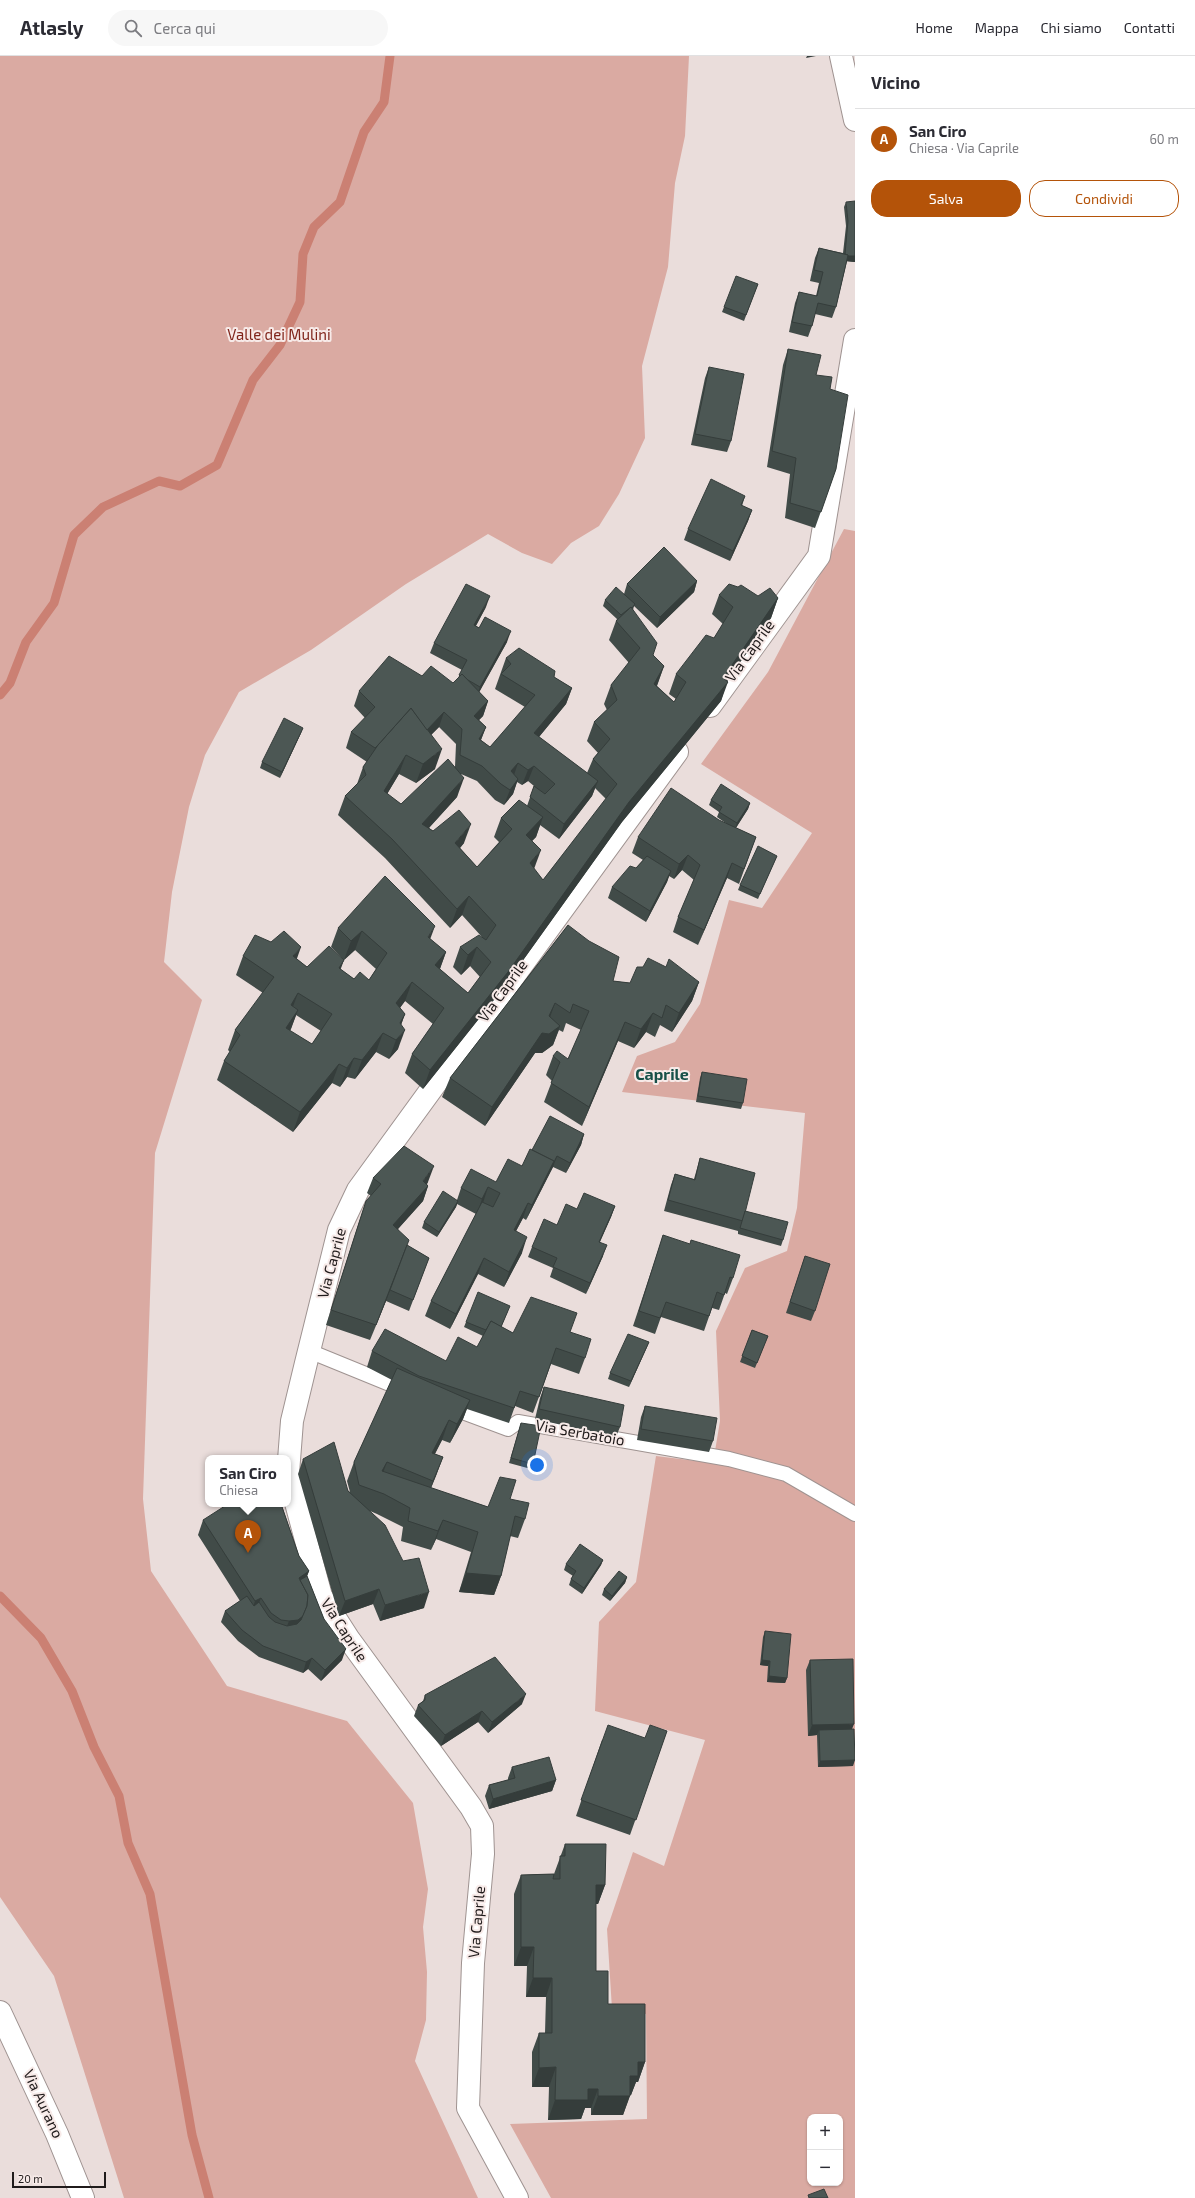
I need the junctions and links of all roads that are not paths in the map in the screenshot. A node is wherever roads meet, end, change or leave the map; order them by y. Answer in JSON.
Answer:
{"nodes":[{"id":1,"x":841,"y":56,"type":"edge"},
{"id":2,"x":855,"y":120,"type":"edge"},
{"id":3,"x":855,"y":340,"type":"edge"},
{"id":4,"x":309,"y":1351,"type":"junction"},
{"id":5,"x":422,"y":1397,"type":"edge"},
{"id":6,"x":437,"y":1402,"type":"edge"},
{"id":7,"x":289,"y":1455,"type":"edge"},
{"id":8,"x":291,"y":1484,"type":"edge"},
{"id":9,"x":855,"y":1514,"type":"edge"},
{"id":10,"x":0,"y":2012,"type":"edge"},
{"id":11,"x":83,"y":2198,"type":"edge"},
{"id":12,"x":517,"y":2198,"type":"edge"}],
"edges":[{"from":1,"to":2,"type":"street"},
{"from":3,"to":4,"type":"street","name":"Via Caprile"},
{"from":4,"to":5,"type":"lane"},
{"from":4,"to":7,"type":"street","name":"Via Caprile"},
{"from":6,"to":9,"type":"lane","name":"Via Serbatoio"},
{"from":8,"to":12,"type":"street","name":"Via Caprile"},
{"from":10,"to":11,"type":"street","name":"Via Aurano"}]}
